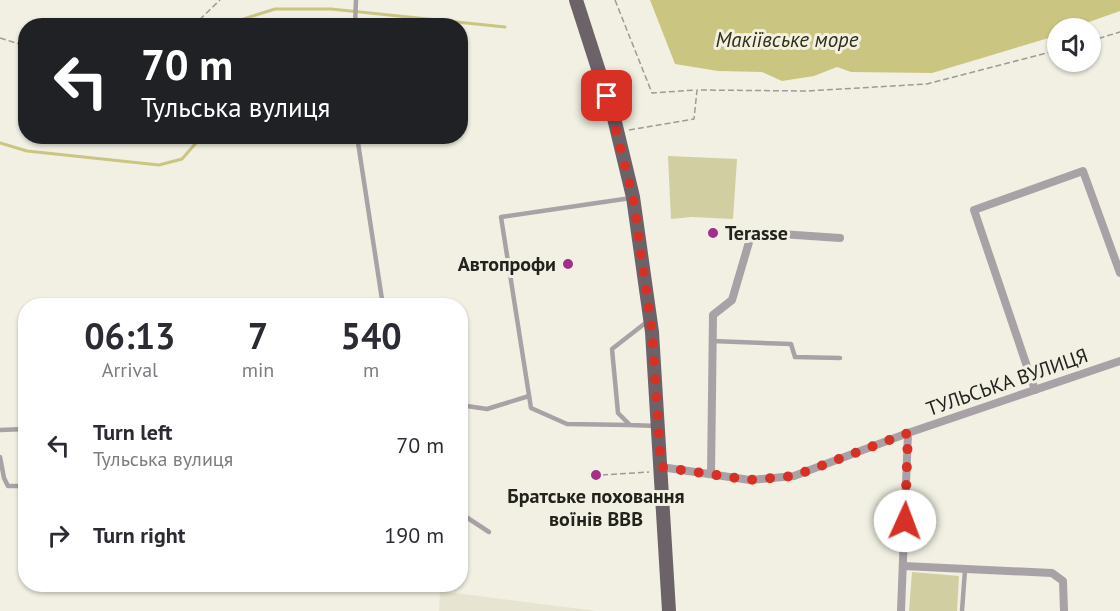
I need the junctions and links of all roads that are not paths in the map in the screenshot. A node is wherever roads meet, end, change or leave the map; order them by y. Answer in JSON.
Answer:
{"nodes":[{"id":1,"x":356,"y":0,"type":"edge"},
{"id":2,"x":576,"y":0,"type":"edge"},
{"id":3,"x":355,"y":18,"type":"edge"},
{"id":4,"x":358,"y":144,"type":"edge"},
{"id":5,"x":633,"y":197,"type":"junction"},
{"id":6,"x":840,"y":238,"type":"dead end"},
{"id":7,"x":1120,"y":273,"type":"edge"},
{"id":8,"x":382,"y":298,"type":"edge"},
{"id":9,"x":650,"y":319,"type":"junction"},
{"id":10,"x":712,"y":341,"type":"junction"},
{"id":11,"x":840,"y":358,"type":"dead end"},
{"id":12,"x":1120,"y":361,"type":"edge"},
{"id":13,"x":1035,"y":390,"type":"junction"},
{"id":14,"x":529,"y":396,"type":"junction"},
{"id":15,"x":468,"y":406,"type":"edge"},
{"id":16,"x":630,"y":425,"type":"junction"},
{"id":17,"x":658,"y":426,"type":"junction"},
{"id":18,"x":18,"y":429,"type":"edge"},
{"id":19,"x":0,"y":430,"type":"edge"},
{"id":20,"x":908,"y":433,"type":"junction"},
{"id":21,"x":0,"y":458,"type":"edge"},
{"id":22,"x":661,"y":470,"type":"junction"},
{"id":23,"x":711,"y":474,"type":"junction"},
{"id":24,"x":18,"y":486,"type":"edge"},
{"id":25,"x":468,"y":518,"type":"edge"},
{"id":26,"x":489,"y":532,"type":"dead end"},
{"id":27,"x":904,"y":566,"type":"junction"},
{"id":28,"x":965,"y":570,"type":"junction"},
{"id":29,"x":669,"y":611,"type":"edge"},
{"id":30,"x":901,"y":611,"type":"edge"},
{"id":31,"x":962,"y":611,"type":"edge"},
{"id":32,"x":1064,"y":611,"type":"edge"}],
"edges":[{"from":1,"to":3,"type":"lane"},
{"from":2,"to":5,"type":"main road"},
{"from":4,"to":8,"type":"lane"},
{"from":5,"to":9,"type":"main road"},
{"from":5,"to":14,"type":"lane"},
{"from":6,"to":10,"type":"street"},
{"from":7,"to":13,"type":"street"},
{"from":9,"to":16,"type":"lane"},
{"from":9,"to":17,"type":"main road"},
{"from":10,"to":11,"type":"lane"},
{"from":10,"to":23,"type":"street"},
{"from":12,"to":13,"type":"street","name":"ТУЛЬСЬКА ВУЛИЦЯ"},
{"from":13,"to":20,"type":"street","name":"ТУЛЬСЬКА ВУЛИЦЯ"},
{"from":14,"to":15,"type":"lane"},
{"from":14,"to":16,"type":"lane"},
{"from":16,"to":17,"type":"lane"},
{"from":17,"to":22,"type":"main road"},
{"from":18,"to":19,"type":"lane"},
{"from":20,"to":23,"type":"street","name":"ТУЛЬСЬКА ВУЛИЦЯ"},
{"from":20,"to":27,"type":"street"},
{"from":21,"to":24,"type":"lane"},
{"from":22,"to":23,"type":"street","name":"ТУЛЬСЬКА ВУЛИЦЯ"},
{"from":22,"to":29,"type":"main road"},
{"from":25,"to":26,"type":"lane"},
{"from":27,"to":28,"type":"street"},
{"from":27,"to":30,"type":"street"},
{"from":28,"to":31,"type":"lane"},
{"from":28,"to":32,"type":"street"}]}
